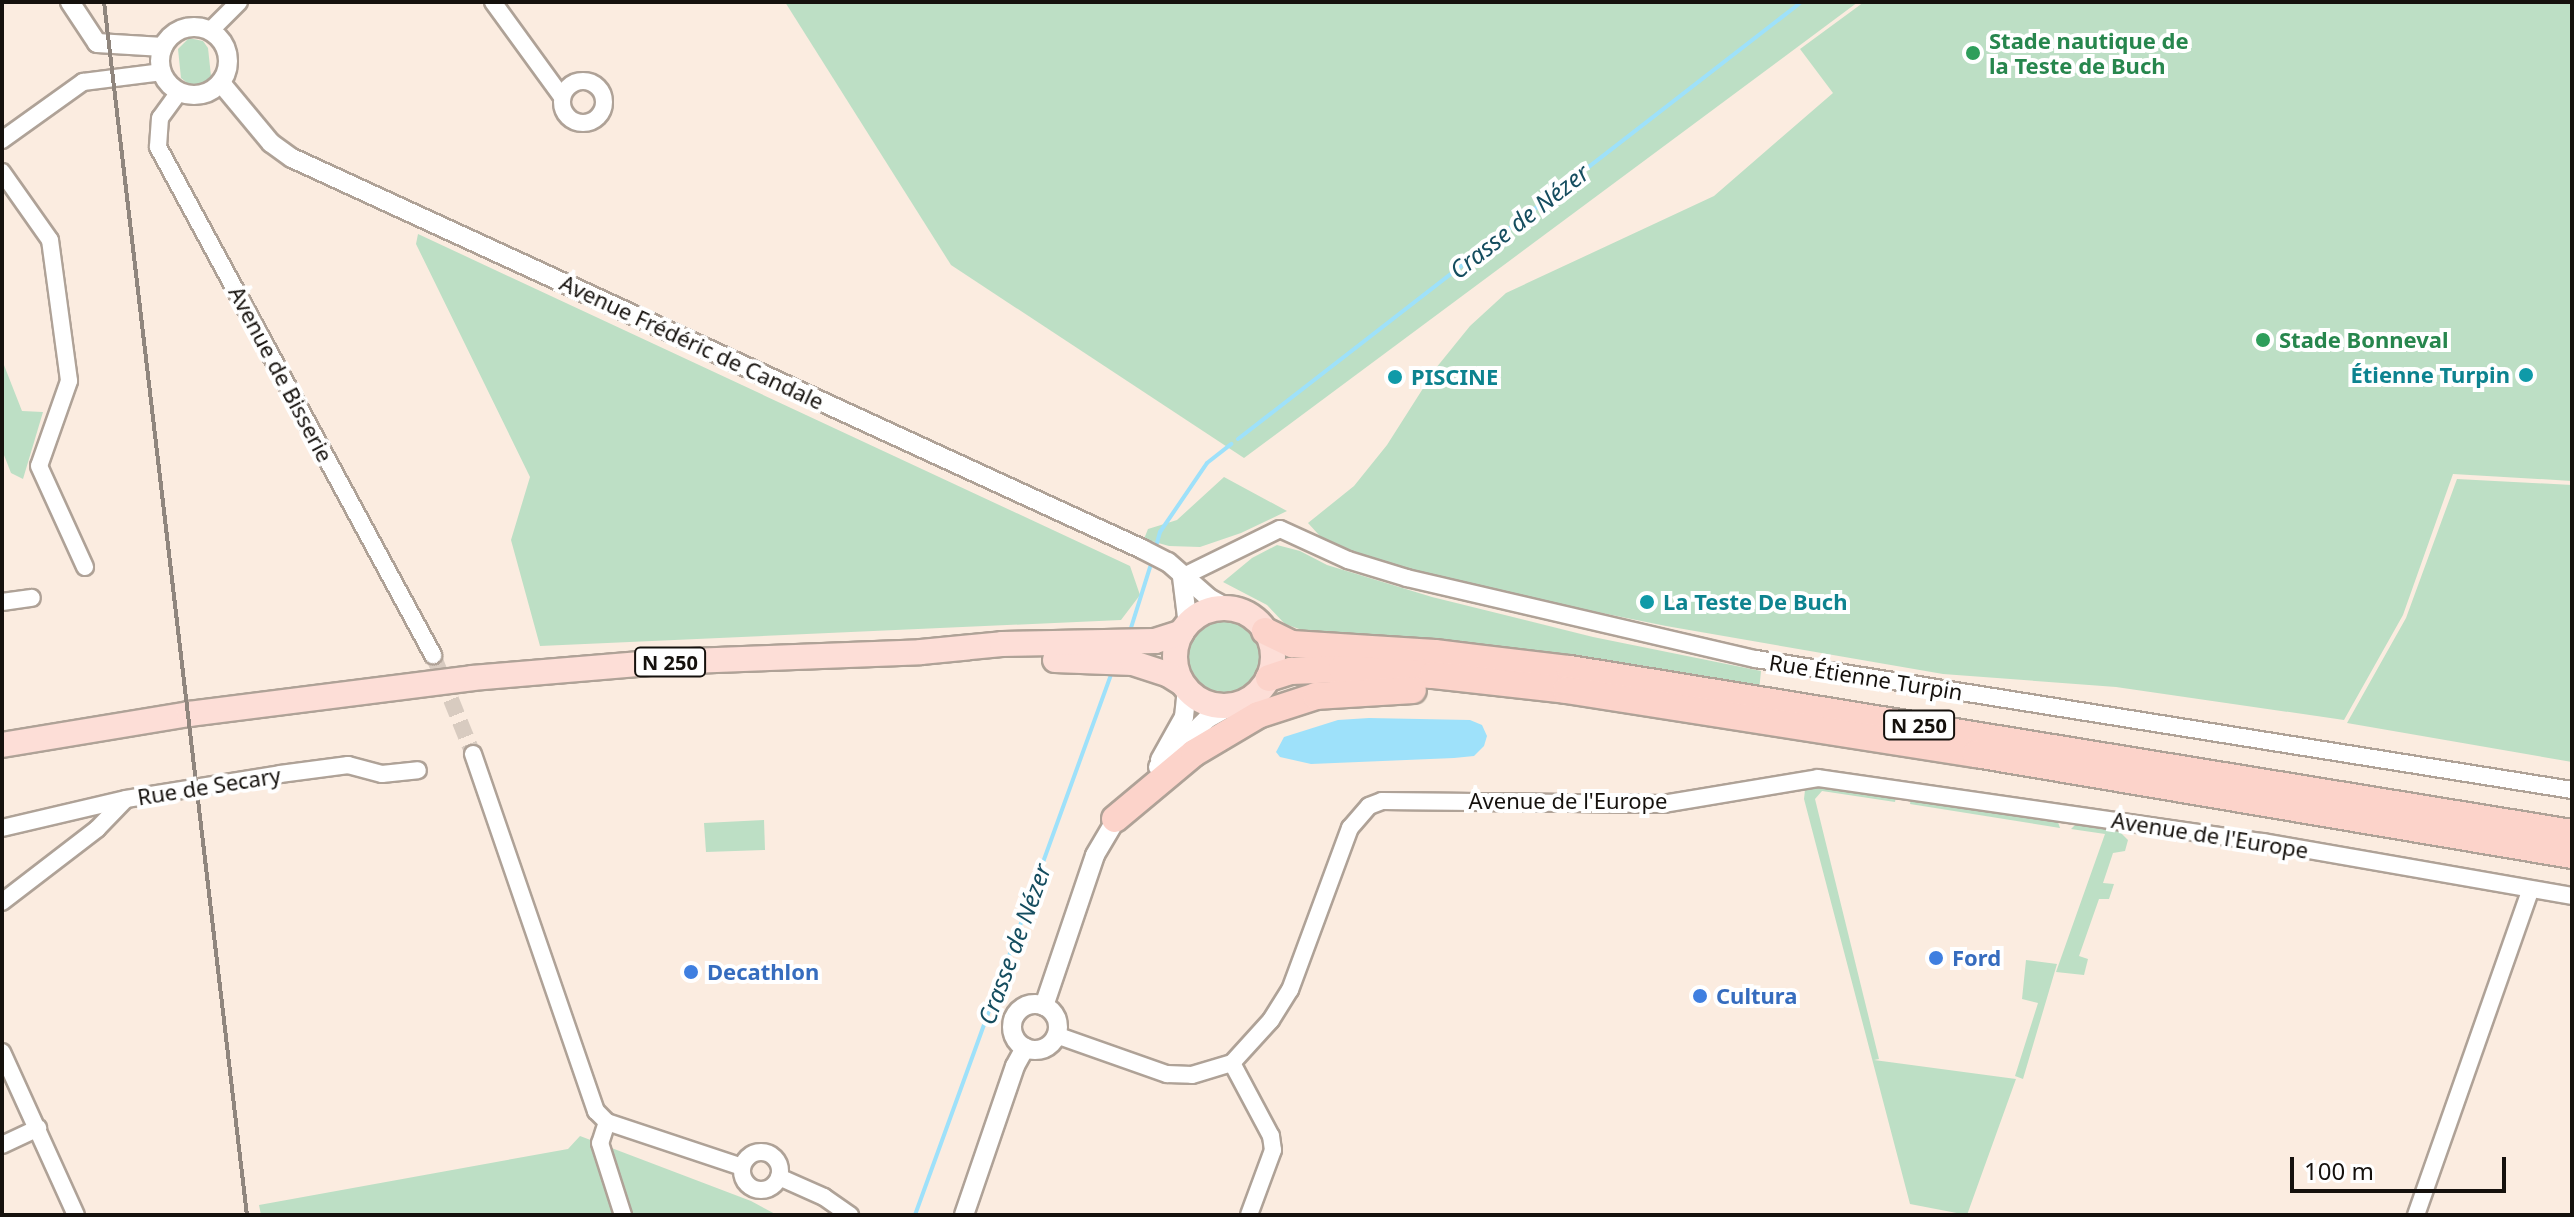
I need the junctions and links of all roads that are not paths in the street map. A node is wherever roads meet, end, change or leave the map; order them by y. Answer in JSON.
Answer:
{"nodes":[{"id":1,"x":70,"y":2,"type":"edge"},
{"id":2,"x":239,"y":2,"type":"edge"},
{"id":3,"x":493,"y":2,"type":"edge"},
{"id":4,"x":210,"y":31,"type":"junction"},
{"id":5,"x":163,"y":47,"type":"junction"},
{"id":6,"x":162,"y":72,"type":"junction"},
{"id":7,"x":221,"y":83,"type":"junction"},
{"id":8,"x":179,"y":92,"type":"junction"},
{"id":9,"x":562,"y":97,"type":"dead end"},
{"id":10,"x":2,"y":140,"type":"edge"},
{"id":11,"x":2,"y":172,"type":"edge"},
{"id":12,"x":85,"y":567,"type":"dead end"},
{"id":13,"x":1182,"y":577,"type":"junction"},
{"id":14,"x":32,"y":598,"type":"dead end"},
{"id":15,"x":2,"y":602,"type":"edge"},
{"id":16,"x":1227,"y":608,"type":"junction"},
{"id":17,"x":1185,"y":628,"type":"junction"},
{"id":18,"x":1265,"y":631,"type":"junction"},
{"id":19,"x":921,"y":652,"type":"junction"},
{"id":20,"x":433,"y":655,"type":"tunnel mouth"},
{"id":21,"x":1269,"y":678,"type":"junction"},
{"id":22,"x":1184,"y":686,"type":"junction"},
{"id":23,"x":1232,"y":705,"type":"junction"},
{"id":24,"x":1754,"y":721,"type":"junction"},
{"id":25,"x":2,"y":745,"type":"edge"},
{"id":26,"x":473,"y":754,"type":"tunnel mouth"},
{"id":27,"x":1156,"y":768,"type":"junction"},
{"id":28,"x":418,"y":770,"type":"dead end"},
{"id":29,"x":2572,"y":790,"type":"edge"},
{"id":30,"x":126,"y":799,"type":"junction"},
{"id":31,"x":1115,"y":819,"type":"junction"},
{"id":32,"x":2,"y":828,"type":"edge"},
{"id":33,"x":2572,"y":833,"type":"edge"},
{"id":34,"x":2572,"y":855,"type":"edge"},
{"id":35,"x":2530,"y":891,"type":"junction"},
{"id":36,"x":2572,"y":896,"type":"edge"},
{"id":37,"x":2,"y":902,"type":"edge"},
{"id":38,"x":1044,"y":1006,"type":"junction"},
{"id":39,"x":1056,"y":1035,"type":"junction"},
{"id":40,"x":1025,"y":1048,"type":"junction"},
{"id":41,"x":2,"y":1052,"type":"edge"},
{"id":42,"x":1232,"y":1063,"type":"junction"},
{"id":43,"x":607,"y":1122,"type":"junction"},
{"id":44,"x":38,"y":1128,"type":"junction"},
{"id":45,"x":2,"y":1145,"type":"edge"},
{"id":46,"x":742,"y":1167,"type":"junction"},
{"id":47,"x":779,"y":1177,"type":"junction"},
{"id":48,"x":76,"y":1215,"type":"edge"},
{"id":49,"x":623,"y":1215,"type":"edge"},
{"id":50,"x":850,"y":1215,"type":"edge"},
{"id":51,"x":964,"y":1215,"type":"edge"},
{"id":52,"x":1249,"y":1215,"type":"edge"},
{"id":53,"x":2416,"y":1215,"type":"edge"}],
"edges":[{"from":1,"to":5,"type":"street"},
{"from":2,"to":4,"type":"street"},
{"from":3,"to":9,"type":"street"},
{"from":4,"to":5,"type":"street"},
{"from":4,"to":7,"type":"street"},
{"from":5,"to":6,"type":"street"},
{"from":6,"to":8,"type":"street"},
{"from":6,"to":10,"type":"street"},
{"from":7,"to":8,"type":"street"},
{"from":7,"to":13,"type":"street","name":"Avenue Frédéric de Candale"},
{"from":8,"to":20,"type":"street","name":"Avenue de Bisserie"},
{"from":11,"to":12,"type":"street"},
{"from":13,"to":16,"type":"street","name":"Avenue Frédéric de Candale"},
{"from":13,"to":17,"type":"street"},
{"from":13,"to":29,"type":"street","name":"Rue Étienne Turpin"},
{"from":14,"to":15,"type":"street"},
{"from":16,"to":17,"type":"main road","number":"N 250"},
{"from":16,"to":18,"type":"main road","number":"N 250"},
{"from":17,"to":19,"type":"main road","number":"N 250"},
{"from":17,"to":22,"type":"main road"},
{"from":18,"to":21,"type":"main road"},
{"from":18,"to":33,"type":"highway","number":"N 250"},
{"from":19,"to":22,"type":"main road","number":"N 250"},
{"from":19,"to":25,"type":"main road","number":"N 250"},
{"from":21,"to":23,"type":"main road","number":"N 250"},
{"from":21,"to":24,"type":"highway","number":"N 250"},
{"from":22,"to":23,"type":"main road","number":"N 250"},
{"from":22,"to":27,"type":"street"},
{"from":23,"to":27,"type":"street"},
{"from":24,"to":31,"type":"highway","number":"N 250"},
{"from":24,"to":34,"type":"highway","number":"N 250"},
{"from":26,"to":43,"type":"street"},
{"from":27,"to":31,"type":"street"},
{"from":28,"to":30,"type":"street","name":"Rue de Secary"},
{"from":30,"to":32,"type":"street","name":"Rue de Secary"},
{"from":30,"to":37,"type":"street"},
{"from":31,"to":38,"type":"street"},
{"from":35,"to":36,"type":"street","name":"Avenue de l'Europe"},
{"from":35,"to":42,"type":"street","name":"Avenue de l'Europe"},
{"from":35,"to":53,"type":"street"},
{"from":38,"to":39,"type":"street"},
{"from":38,"to":40,"type":"street"},
{"from":39,"to":40,"type":"street"},
{"from":39,"to":42,"type":"street"},
{"from":40,"to":51,"type":"street"},
{"from":41,"to":44,"type":"street"},
{"from":42,"to":52,"type":"street"},
{"from":43,"to":46,"type":"street"},
{"from":43,"to":49,"type":"street"},
{"from":44,"to":45,"type":"street"},
{"from":44,"to":48,"type":"street"},
{"from":46,"to":47,"type":"street"},
{"from":46,"to":47,"type":"street"},
{"from":47,"to":50,"type":"street"}]}
